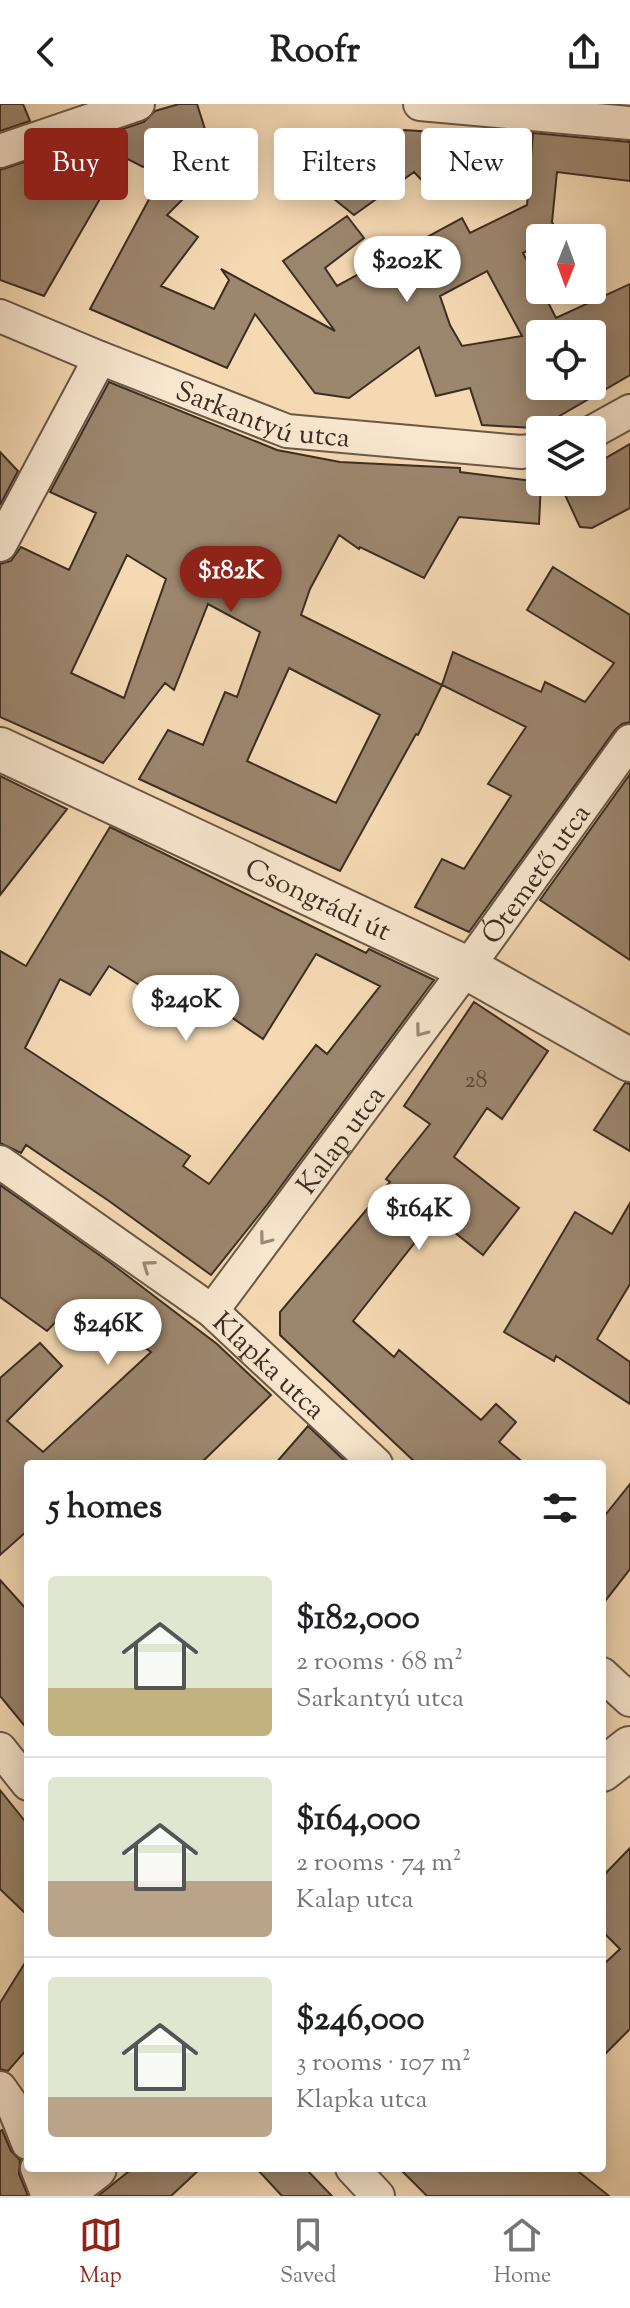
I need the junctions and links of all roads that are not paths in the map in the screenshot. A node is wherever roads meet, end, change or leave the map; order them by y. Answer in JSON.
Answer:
{"nodes":[{"id":1,"x":138,"y":104,"type":"edge"},
{"id":2,"x":420,"y":104,"type":"edge"},
{"id":3,"x":630,"y":123,"type":"edge"},
{"id":4,"x":0,"y":151,"type":"edge"},
{"id":5,"x":0,"y":316,"type":"edge"},
{"id":6,"x":100,"y":358,"type":"junction"},
{"id":7,"x":630,"y":411,"type":"edge"},
{"id":8,"x":606,"y":424,"type":"edge"},
{"id":9,"x":526,"y":451,"type":"edge"},
{"id":10,"x":0,"y":545,"type":"edge"},
{"id":11,"x":630,"y":741,"type":"edge"},
{"id":12,"x":0,"y":749,"type":"edge"},
{"id":13,"x":467,"y":968,"type":"junction"},
{"id":14,"x":630,"y":1060,"type":"edge"},
{"id":15,"x":0,"y":1162,"type":"edge"},
{"id":16,"x":212,"y":1311,"type":"junction"},
{"id":17,"x":372,"y":1460,"type":"edge"},
{"id":18,"x":606,"y":1678,"type":"edge"},
{"id":19,"x":630,"y":1700,"type":"edge"},
{"id":20,"x":630,"y":1748,"type":"edge"},
{"id":21,"x":0,"y":1749,"type":"edge"},
{"id":22,"x":606,"y":1767,"type":"edge"},
{"id":23,"x":24,"y":1779,"type":"edge"},
{"id":24,"x":0,"y":2088,"type":"edge"},
{"id":25,"x":24,"y":2133,"type":"edge"},
{"id":26,"x":39,"y":2172,"type":"edge"},
{"id":27,"x":90,"y":2172,"type":"edge"},
{"id":28,"x":356,"y":2172,"type":"edge"},
{"id":29,"x":48,"y":2196,"type":"edge"},
{"id":30,"x":58,"y":2196,"type":"edge"},
{"id":31,"x":378,"y":2196,"type":"edge"}],
"edges":[{"from":1,"to":4,"type":"street"},
{"from":2,"to":3,"type":"street"},
{"from":5,"to":6,"type":"street","name":"Sarkantyú utca"},
{"from":6,"to":9,"type":"street","name":"Sarkantyú utca"},
{"from":6,"to":10,"type":"street"},
{"from":7,"to":8,"type":"street"},
{"from":11,"to":13,"type":"street","name":"Ótemető utca"},
{"from":12,"to":13,"type":"street","name":"Csongrádi út"},
{"from":13,"to":14,"type":"street","name":"Csongrádi út"},
{"from":13,"to":16,"type":"street","name":"Kalap utca","one_way":true},
{"from":16,"to":15,"type":"street","name":"Klapka utca","one_way":true},
{"from":16,"to":17,"type":"street","name":"Klapka utca"},
{"from":18,"to":19,"type":"street"},
{"from":20,"to":22,"type":"street"},
{"from":21,"to":23,"type":"street"},
{"from":24,"to":25,"type":"street"},
{"from":26,"to":29,"type":"street"},
{"from":27,"to":30,"type":"street"},
{"from":28,"to":31,"type":"street"}]}
